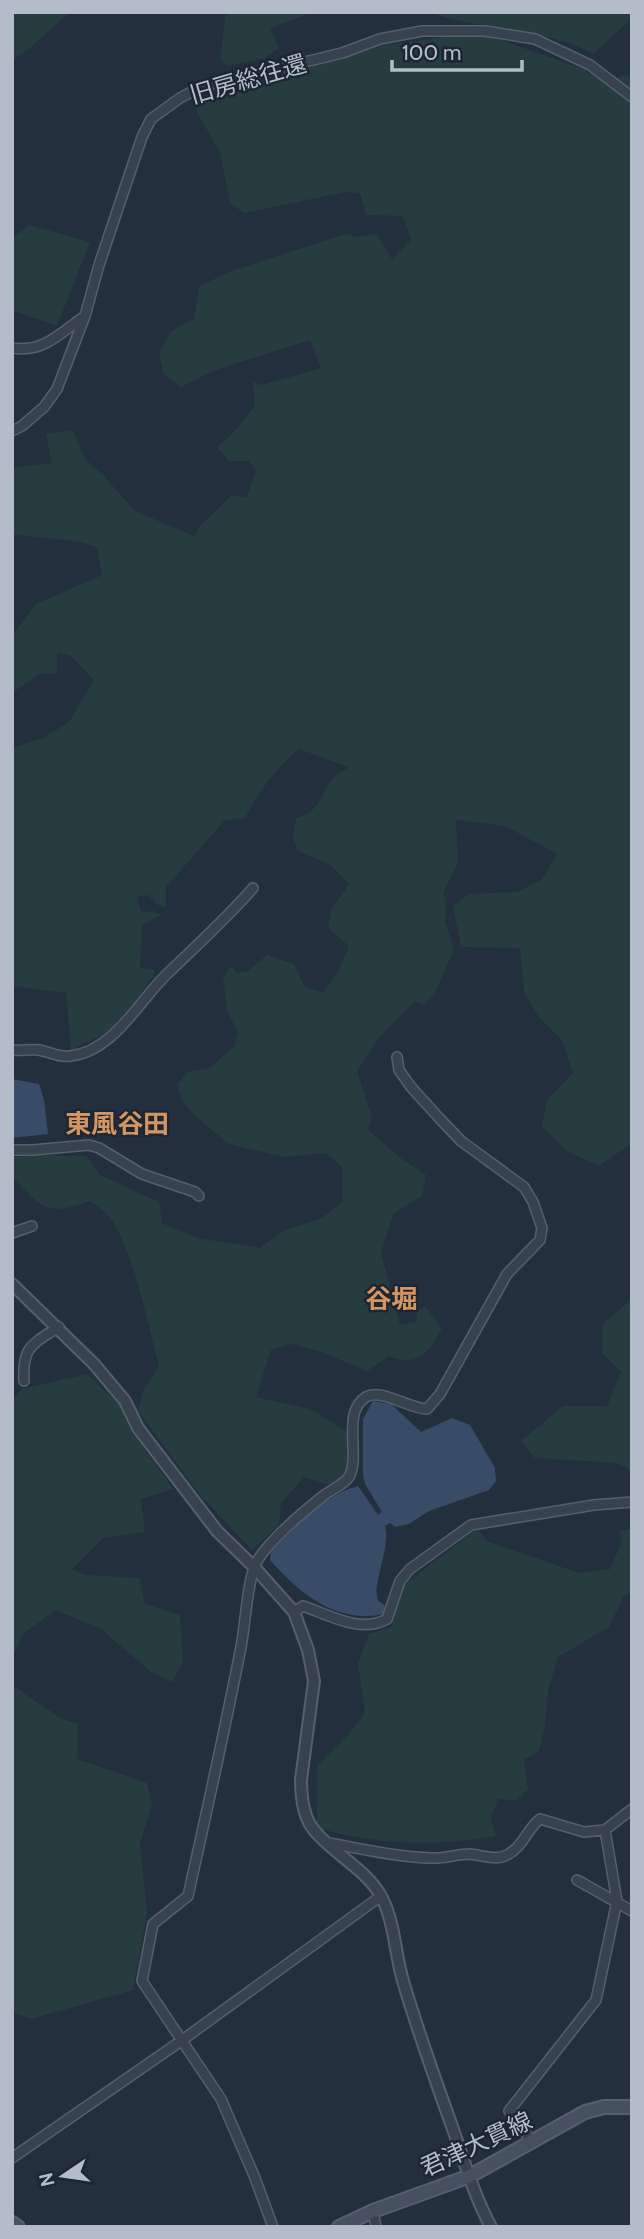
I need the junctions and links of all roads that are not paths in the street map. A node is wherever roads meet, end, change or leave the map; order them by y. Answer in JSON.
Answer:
{"nodes":[{"id":1,"x":632,"y":97,"type":"edge"},
{"id":2,"x":85,"y":316,"type":"junction"},
{"id":3,"x":12,"y":348,"type":"edge"},
{"id":4,"x":12,"y":430,"type":"edge"},
{"id":5,"x":254,"y":888,"type":"dead end"},
{"id":6,"x":12,"y":1050,"type":"edge"},
{"id":7,"x":397,"y":1057,"type":"dead end"},
{"id":8,"x":12,"y":1150,"type":"edge"},
{"id":9,"x":199,"y":1196,"type":"dead end"},
{"id":10,"x":32,"y":1226,"type":"dead end"},
{"id":11,"x":12,"y":1233,"type":"edge"},
{"id":12,"x":12,"y":1284,"type":"edge"},
{"id":13,"x":59,"y":1327,"type":"junction"},
{"id":14,"x":24,"y":1381,"type":"dead end"},
{"id":15,"x":632,"y":1502,"type":"edge"},
{"id":16,"x":254,"y":1567,"type":"junction"},
{"id":17,"x":294,"y":1612,"type":"junction"},
{"id":18,"x":632,"y":1809,"type":"edge"},
{"id":19,"x":605,"y":1830,"type":"junction"},
{"id":20,"x":328,"y":1843,"type":"junction"},
{"id":21,"x":578,"y":1880,"type":"dead end"},
{"id":22,"x":381,"y":1896,"type":"junction"},
{"id":23,"x":617,"y":1901,"type":"junction"},
{"id":24,"x":632,"y":1911,"type":"edge"},
{"id":25,"x":181,"y":2041,"type":"junction"},
{"id":26,"x":632,"y":2107,"type":"edge"},
{"id":27,"x":533,"y":2143,"type":"junction"},
{"id":28,"x":12,"y":2158,"type":"edge"},
{"id":29,"x":470,"y":2176,"type":"junction"},
{"id":30,"x":373,"y":2211,"type":"junction"},
{"id":31,"x":12,"y":2223,"type":"edge"},
{"id":32,"x":18,"y":2227,"type":"edge"},
{"id":33,"x":273,"y":2227,"type":"edge"},
{"id":34,"x":339,"y":2227,"type":"edge"},
{"id":35,"x":376,"y":2227,"type":"edge"},
{"id":36,"x":491,"y":2227,"type":"edge"}],
"edges":[{"from":1,"to":2,"type":"street","name":"旧房総往還"},
{"from":2,"to":3,"type":"street"},
{"from":2,"to":4,"type":"street","name":"旧房総往還"},
{"from":5,"to":6,"type":"street"},
{"from":7,"to":16,"type":"street"},
{"from":8,"to":9,"type":"street"},
{"from":10,"to":11,"type":"street"},
{"from":12,"to":13,"type":"street"},
{"from":13,"to":14,"type":"street"},
{"from":13,"to":16,"type":"street"},
{"from":15,"to":17,"type":"street"},
{"from":16,"to":17,"type":"street"},
{"from":16,"to":25,"type":"street"},
{"from":17,"to":20,"type":"street"},
{"from":18,"to":19,"type":"street"},
{"from":19,"to":20,"type":"street"},
{"from":19,"to":23,"type":"street"},
{"from":20,"to":22,"type":"street"},
{"from":21,"to":23,"type":"street"},
{"from":22,"to":25,"type":"street"},
{"from":22,"to":29,"type":"street"},
{"from":23,"to":24,"type":"street"},
{"from":23,"to":27,"type":"street"},
{"from":25,"to":28,"type":"street"},
{"from":25,"to":33,"type":"street"},
{"from":26,"to":27,"type":"main road","name":"君津大貫線"},
{"from":27,"to":29,"type":"main road","name":"君津大貫線"},
{"from":29,"to":30,"type":"main road","name":"君津大貫線"},
{"from":29,"to":36,"type":"street"},
{"from":30,"to":34,"type":"main road","name":"君津大貫線"},
{"from":30,"to":35,"type":"street"},
{"from":31,"to":32,"type":"main road"}]}
